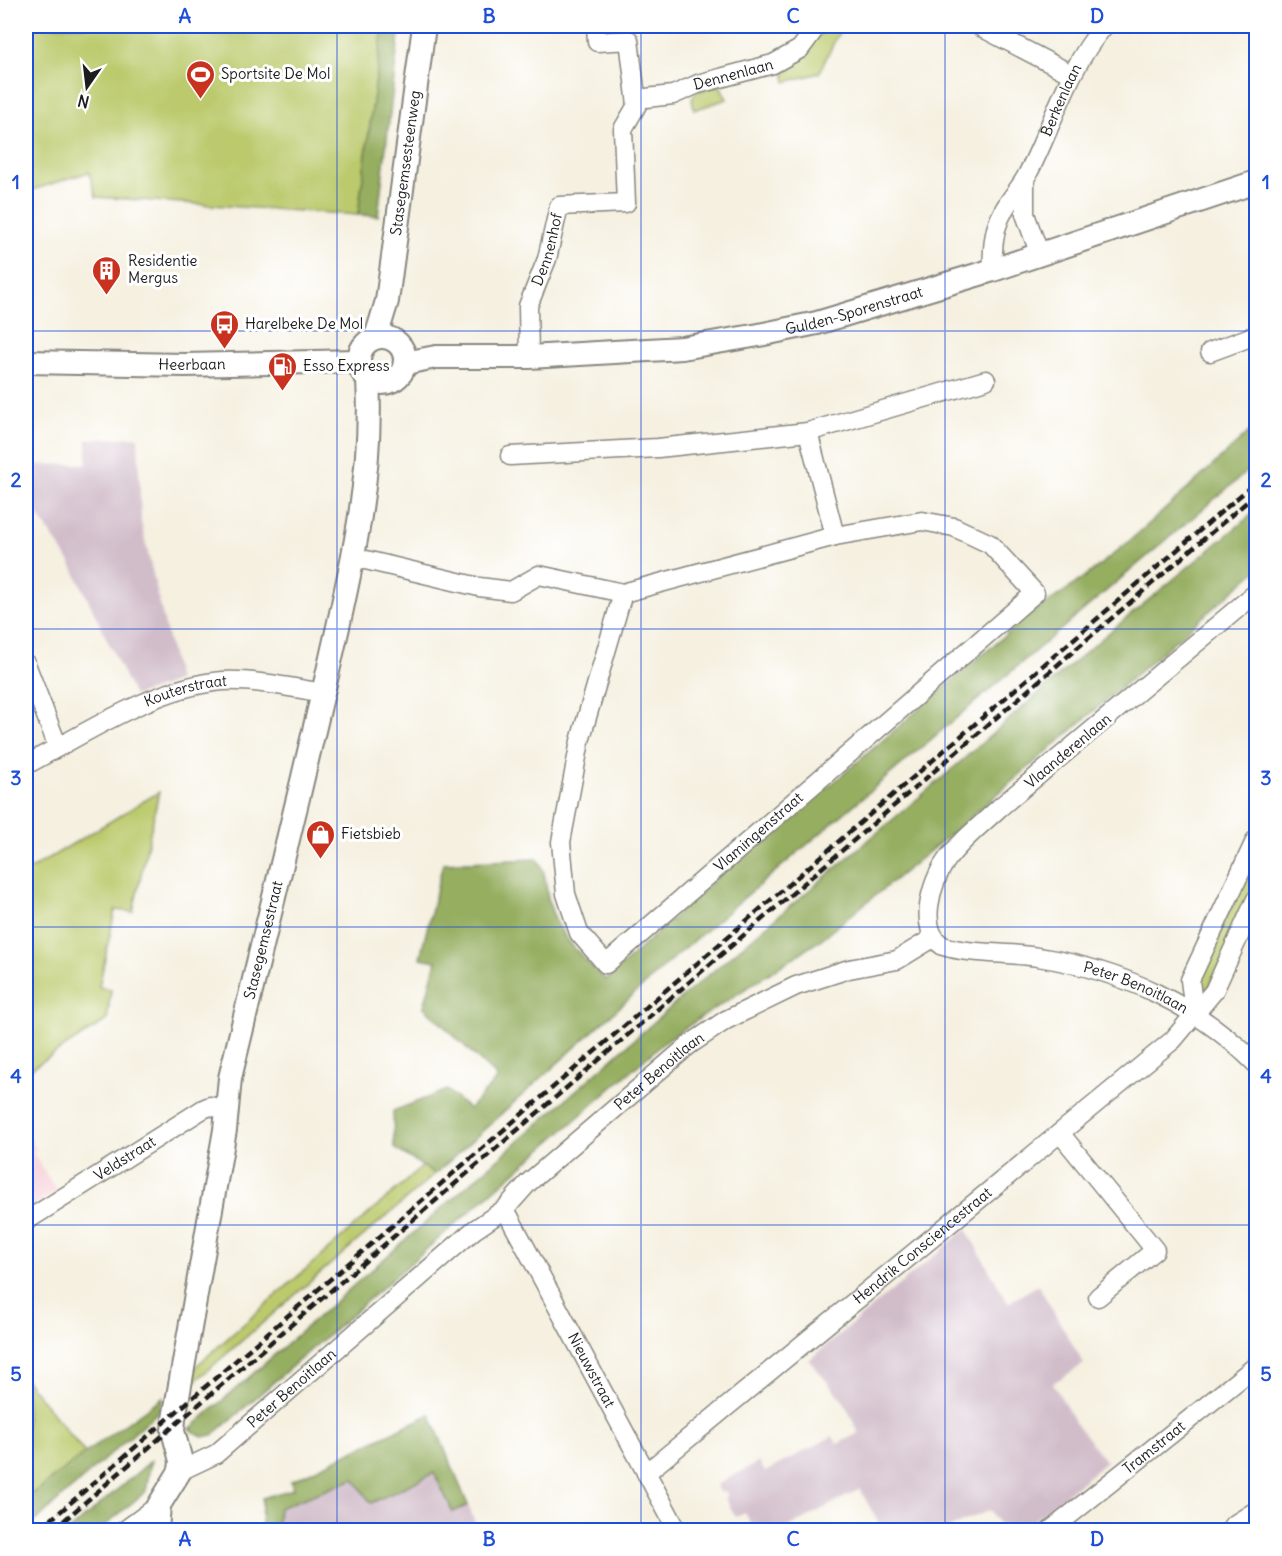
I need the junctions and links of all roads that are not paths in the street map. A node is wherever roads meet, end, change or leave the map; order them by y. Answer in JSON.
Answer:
{"nodes":[{"id":1,"x":424,"y":26,"type":"edge"},
{"id":2,"x":596,"y":26,"type":"edge"},
{"id":3,"x":817,"y":26,"type":"edge"},
{"id":4,"x":979,"y":26,"type":"edge"},
{"id":5,"x":1104,"y":26,"type":"edge"},
{"id":6,"x":1071,"y":74,"type":"junction"},
{"id":7,"x":637,"y":99,"type":"junction"},
{"id":8,"x":1025,"y":179,"type":"junction"},
{"id":9,"x":1257,"y":182,"type":"edge"},
{"id":10,"x":1040,"y":255,"type":"junction"},
{"id":11,"x":993,"y":270,"type":"junction"},
{"id":12,"x":1257,"y":335,"type":"edge"},
{"id":13,"x":393,"y":347,"type":"junction"},
{"id":14,"x":1210,"y":352,"type":"dead end"},
{"id":15,"x":529,"y":357,"type":"junction"},
{"id":16,"x":26,"y":363,"type":"edge"},
{"id":17,"x":370,"y":375,"type":"junction"},
{"id":18,"x":986,"y":380,"type":"dead end"},
{"id":19,"x":808,"y":432,"type":"junction"},
{"id":20,"x":510,"y":456,"type":"dead end"},
{"id":21,"x":835,"y":537,"type":"junction"},
{"id":22,"x":353,"y":557,"type":"junction"},
{"id":23,"x":623,"y":593,"type":"junction"},
{"id":24,"x":1257,"y":593,"type":"edge"},
{"id":25,"x":26,"y":664,"type":"edge"},
{"id":26,"x":323,"y":693,"type":"junction"},
{"id":27,"x":58,"y":747,"type":"junction"},
{"id":28,"x":26,"y":765,"type":"edge"},
{"id":29,"x":1257,"y":839,"type":"edge"},
{"id":30,"x":1257,"y":899,"type":"edge"},
{"id":31,"x":933,"y":938,"type":"junction"},
{"id":32,"x":1194,"y":1012,"type":"junction"},
{"id":33,"x":1257,"y":1064,"type":"edge"},
{"id":34,"x":227,"y":1110,"type":"junction"},
{"id":35,"x":1060,"y":1133,"type":"junction"},
{"id":36,"x":505,"y":1209,"type":"junction"},
{"id":37,"x":26,"y":1221,"type":"edge"},
{"id":38,"x":1098,"y":1297,"type":"dead end"},
{"id":39,"x":1257,"y":1366,"type":"edge"},
{"id":40,"x":180,"y":1471,"type":"junction"},
{"id":41,"x":646,"y":1473,"type":"junction"},
{"id":42,"x":159,"y":1505,"type":"junction"},
{"id":43,"x":1257,"y":1518,"type":"edge"},
{"id":44,"x":125,"y":1530,"type":"edge"},
{"id":45,"x":157,"y":1530,"type":"edge"},
{"id":46,"x":677,"y":1530,"type":"edge"},
{"id":47,"x":1051,"y":1530,"type":"edge"},
{"id":48,"x":1237,"y":1530,"type":"edge"}],
"edges":[{"from":1,"to":13,"type":"street","name":"Stasegemsesteenweg"},
{"from":2,"to":7,"type":"street"},
{"from":3,"to":7,"type":"street","name":"Dennenlaan"},
{"from":4,"to":6,"type":"street"},
{"from":5,"to":6,"type":"street","name":"Berkenlaan"},
{"from":6,"to":8,"type":"street","name":"Berkenlaan"},
{"from":7,"to":15,"type":"street","name":"Dennenhof"},
{"from":8,"to":10,"type":"street","name":"Berkenlaan"},
{"from":8,"to":11,"type":"street","name":"Berkenlaan"},
{"from":9,"to":10,"type":"street","name":"Gulden-Sporenstraat"},
{"from":10,"to":11,"type":"street","name":"Gulden-Sporenstraat"},
{"from":11,"to":15,"type":"street","name":"Gulden-Sporenstraat"},
{"from":12,"to":14,"type":"street"},
{"from":13,"to":15,"type":"street","name":"Gulden-Sporenstraat"},
{"from":13,"to":17,"type":"street","name":"Stasegemsestraat"},
{"from":13,"to":17,"type":"street"},
{"from":16,"to":17,"type":"street","name":"Heerbaan"},
{"from":17,"to":22,"type":"street","name":"Stasegemsestraat"},
{"from":18,"to":19,"type":"street"},
{"from":19,"to":20,"type":"street"},
{"from":19,"to":21,"type":"street"},
{"from":21,"to":23,"type":"street","name":"Vlamingenstraat"},
{"from":21,"to":23,"type":"street","name":"Vlamingenstraat"},
{"from":22,"to":23,"type":"street","name":"Vlamingenstraat"},
{"from":22,"to":26,"type":"street","name":"Stasegemsestraat"},
{"from":24,"to":31,"type":"street","name":"Vlaanderenlaan"},
{"from":25,"to":27,"type":"street"},
{"from":26,"to":27,"type":"street","name":"Kouterstraat"},
{"from":26,"to":34,"type":"street","name":"Stasegemsestraat"},
{"from":27,"to":28,"type":"street","name":"Kouterstraat"},
{"from":29,"to":32,"type":"street"},
{"from":30,"to":32,"type":"street","name":"Hendrik Consciencestraat"},
{"from":31,"to":32,"type":"street","name":"Peter Benoitlaan"},
{"from":31,"to":36,"type":"street","name":"Peter Benoitlaan"},
{"from":32,"to":33,"type":"street","name":"Peter Benoitlaan"},
{"from":32,"to":35,"type":"street","name":"Hendrik Consciencestraat"},
{"from":34,"to":37,"type":"street","name":"Veldstraat"},
{"from":34,"to":40,"type":"street","name":"Stasegemsestraat"},
{"from":35,"to":38,"type":"street"},
{"from":35,"to":41,"type":"street","name":"Hendrik Consciencestraat"},
{"from":36,"to":40,"type":"street","name":"Peter Benoitlaan"},
{"from":36,"to":41,"type":"street","name":"Nieuwstraat"},
{"from":39,"to":47,"type":"street","name":"Tramstraat"},
{"from":40,"to":42,"type":"street"},
{"from":41,"to":46,"type":"street","name":"Nieuwstraat"},
{"from":42,"to":44,"type":"street"},
{"from":42,"to":45,"type":"street"},
{"from":43,"to":48,"type":"main road"}]}
